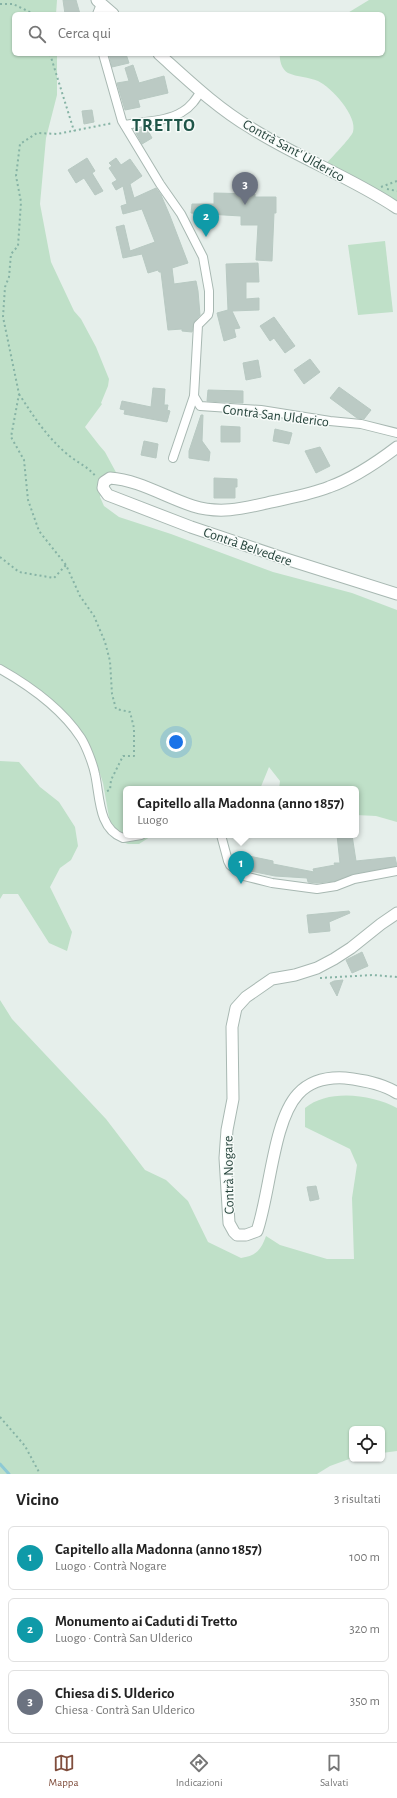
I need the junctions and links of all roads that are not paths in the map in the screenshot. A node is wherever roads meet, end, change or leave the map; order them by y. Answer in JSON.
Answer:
{"nodes":[{"id":1,"x":99,"y":6,"type":"edge"},
{"id":2,"x":110,"y":12,"type":"edge"},
{"id":3,"x":104,"y":56,"type":"edge"},
{"id":4,"x":161,"y":56,"type":"edge"},
{"id":5,"x":201,"y":92,"type":"junction"},
{"id":6,"x":124,"y":123,"type":"junction"},
{"id":7,"x":397,"y":208,"type":"edge"},
{"id":8,"x":194,"y":396,"type":"junction"},
{"id":9,"x":397,"y":433,"type":"edge"},
{"id":10,"x":397,"y":447,"type":"edge"},
{"id":11,"x":173,"y":458,"type":"dead end"},
{"id":12,"x":397,"y":594,"type":"edge"},
{"id":13,"x":0,"y":669,"type":"edge"},
{"id":14,"x":123,"y":837,"type":"edge"},
{"id":15,"x":222,"y":838,"type":"edge"},
{"id":16,"x":397,"y":871,"type":"edge"},
{"id":17,"x":397,"y":913,"type":"edge"},
{"id":18,"x":397,"y":1093,"type":"edge"}],
"edges":[{"from":1,"to":2,"type":"street"},
{"from":3,"to":6,"type":"street"},
{"from":4,"to":5,"type":"street","name":"Contrà Sant' Ulderico"},
{"from":5,"to":6,"type":"street"},
{"from":5,"to":7,"type":"street","name":"Contrà Sant' Ulderico"},
{"from":6,"to":8,"type":"street"},
{"from":8,"to":9,"type":"street","name":"Contrà San Ulderico"},
{"from":8,"to":11,"type":"street"},
{"from":10,"to":12,"type":"street","name":"Contrà Belvedere"},
{"from":13,"to":14,"type":"street"},
{"from":15,"to":16,"type":"street"},
{"from":17,"to":18,"type":"street","name":"Contrà Nogare"}]}
